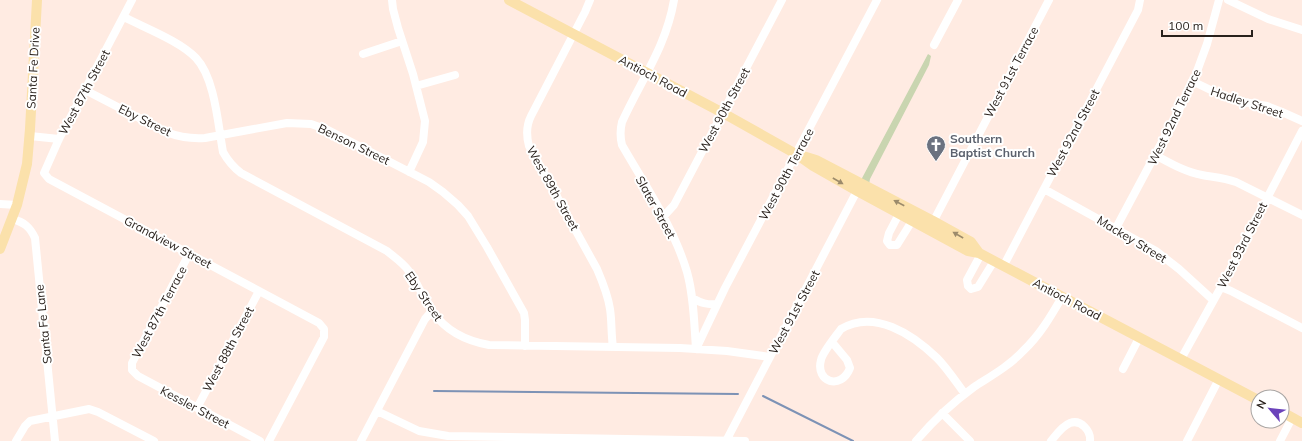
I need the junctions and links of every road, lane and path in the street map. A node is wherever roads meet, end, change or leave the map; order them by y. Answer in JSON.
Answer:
{"nodes":[{"id":1,"x":37,"y":0,"type":"edge"},
{"id":2,"x":132,"y":0,"type":"edge"},
{"id":3,"x":392,"y":0,"type":"edge"},
{"id":4,"x":509,"y":0,"type":"edge"},
{"id":5,"x":590,"y":0,"type":"edge"},
{"id":6,"x":674,"y":0,"type":"edge"},
{"id":7,"x":782,"y":0,"type":"edge"},
{"id":8,"x":877,"y":0,"type":"edge"},
{"id":9,"x":958,"y":0,"type":"edge"},
{"id":10,"x":1049,"y":0,"type":"edge"},
{"id":11,"x":1140,"y":0,"type":"edge"},
{"id":12,"x":1219,"y":0,"type":"edge"},
{"id":13,"x":1228,"y":0,"type":"edge"},
{"id":14,"x":124,"y":17,"type":"junction"},
{"id":15,"x":1302,"y":30,"type":"edge"},
{"id":16,"x":574,"y":34,"type":"junction"},
{"id":17,"x":402,"y":41,"type":"junction"},
{"id":18,"x":934,"y":45,"type":"dead end"},
{"id":19,"x":363,"y":54,"type":"dead end"},
{"id":20,"x":648,"y":72,"type":"junction"},
{"id":21,"x":455,"y":75,"type":"dead end"},
{"id":22,"x":1192,"y":81,"type":"junction"},
{"id":23,"x":416,"y":86,"type":"junction"},
{"id":24,"x":86,"y":90,"type":"junction"},
{"id":25,"x":723,"y":113,"type":"junction"},
{"id":26,"x":1302,"y":121,"type":"edge"},
{"id":27,"x":1302,"y":131,"type":"edge"},
{"id":28,"x":220,"y":135,"type":"junction"},
{"id":29,"x":30,"y":136,"type":"junction"},
{"id":30,"x":59,"y":139,"type":"junction"},
{"id":31,"x":796,"y":154,"type":"junction"},
{"id":32,"x":1155,"y":155,"type":"junction"},
{"id":33,"x":410,"y":172,"type":"junction"},
{"id":34,"x":859,"y":187,"type":"junction"},
{"id":35,"x":1044,"y":189,"type":"junction"},
{"id":36,"x":1267,"y":197,"type":"junction"},
{"id":37,"x":0,"y":204,"type":"edge"},
{"id":38,"x":17,"y":205,"type":"junction"},
{"id":39,"x":899,"y":214,"type":"junction"},
{"id":40,"x":1302,"y":216,"type":"edge"},
{"id":41,"x":663,"y":217,"type":"junction"},
{"id":42,"x":12,"y":220,"type":"junction"},
{"id":43,"x":912,"y":221,"type":"junction"},
{"id":44,"x":931,"y":225,"type":"junction"},
{"id":45,"x":1116,"y":228,"type":"junction"},
{"id":46,"x":0,"y":249,"type":"edge"},
{"id":47,"x":980,"y":253,"type":"junction"},
{"id":48,"x":190,"y":254,"type":"junction"},
{"id":49,"x":994,"y":261,"type":"junction"},
{"id":50,"x":1004,"y":266,"type":"junction"},
{"id":51,"x":1221,"y":287,"type":"junction"},
{"id":52,"x":259,"y":291,"type":"junction"},
{"id":53,"x":1062,"y":297,"type":"junction"},
{"id":54,"x":692,"y":298,"type":"junction"},
{"id":55,"x":1213,"y":300,"type":"junction"},
{"id":56,"x":717,"y":304,"type":"junction"},
{"id":57,"x":432,"y":311,"type":"junction"},
{"id":58,"x":1302,"y":328,"type":"edge"},
{"id":59,"x":1140,"y":338,"type":"junction"},
{"id":60,"x":832,"y":342,"type":"junction"},
{"id":61,"x":525,"y":346,"type":"junction"},
{"id":62,"x":613,"y":347,"type":"junction"},
{"id":63,"x":696,"y":349,"type":"junction"},
{"id":64,"x":770,"y":357,"type":"junction"},
{"id":65,"x":1181,"y":359,"type":"junction"},
{"id":66,"x":1123,"y":369,"type":"dead end"},
{"id":67,"x":132,"y":370,"type":"joint"},
{"id":68,"x":1219,"y":380,"type":"junction"},
{"id":69,"x":965,"y":394,"type":"junction"},
{"id":70,"x":1250,"y":396,"type":"edge"},
{"id":71,"x":198,"y":408,"type":"junction"},
{"id":72,"x":376,"y":410,"type":"junction"},
{"id":73,"x":942,"y":413,"type":"junction"},
{"id":74,"x":53,"y":417,"type":"junction"},
{"id":75,"x":1292,"y":418,"type":"joint"},
{"id":76,"x":1302,"y":423,"type":"edge"},
{"id":77,"x":447,"y":438,"type":"edge"},
{"id":78,"x":145,"y":439,"type":"edge"},
{"id":79,"x":531,"y":439,"type":"edge"},
{"id":80,"x":632,"y":440,"type":"edge"},
{"id":81,"x":726,"y":440,"type":"edge"},
{"id":82,"x":16,"y":441,"type":"edge"},
{"id":83,"x":55,"y":441,"type":"edge"},
{"id":84,"x":154,"y":441,"type":"edge"},
{"id":85,"x":260,"y":441,"type":"edge"},
{"id":86,"x":269,"y":441,"type":"edge"},
{"id":87,"x":360,"y":441,"type":"edge"},
{"id":88,"x":745,"y":441,"type":"edge"},
{"id":89,"x":916,"y":441,"type":"edge"},
{"id":90,"x":970,"y":441,"type":"edge"},
{"id":91,"x":1051,"y":441,"type":"edge"},
{"id":92,"x":1090,"y":441,"type":"edge"},
{"id":93,"x":1187,"y":441,"type":"edge"},
{"id":94,"x":1280,"y":441,"type":"edge"}],
"edges":[{"from":1,"to":29,"type":"main road","name":"Santa Fe Drive"},
{"from":2,"to":14,"type":"street","name":"West 87th Street"},
{"from":3,"to":17,"type":"street"},
{"from":4,"to":16,"type":"main road","name":"Antioch Road"},
{"from":5,"to":16,"type":"street","name":"West 89th Street"},
{"from":6,"to":20,"type":"street"},
{"from":7,"to":25,"type":"street","name":"West 90th Street"},
{"from":8,"to":31,"type":"street","name":"West 90th Terrace"},
{"from":9,"to":18,"type":"street"},
{"from":10,"to":44,"type":"street","name":"West 91st Terrace"},
{"from":11,"to":35,"type":"street","name":"West 92nd Street"},
{"from":12,"to":22,"type":"street","name":"West 92nd Terrace"},
{"from":13,"to":15,"type":"street"},
{"from":14,"to":24,"type":"street","name":"West 87th Street"},
{"from":14,"to":28,"type":"street"},
{"from":16,"to":20,"type":"main road","name":"Antioch Road"},
{"from":16,"to":62,"type":"street","name":"West 89th Street"},
{"from":17,"to":19,"type":"street"},
{"from":17,"to":23,"type":"street"},
{"from":20,"to":25,"type":"main road","name":"Antioch Road"},
{"from":20,"to":41,"type":"street","name":"Slater Street"},
{"from":21,"to":23,"type":"street"},
{"from":22,"to":26,"type":"street","name":"Hadley Street"},
{"from":22,"to":32,"type":"street","name":"West 92nd Terrace"},
{"from":23,"to":33,"type":"street"},
{"from":24,"to":28,"type":"street","name":"Eby Street"},
{"from":24,"to":30,"type":"street","name":"West 87th Street"},
{"from":25,"to":31,"type":"main road","name":"Antioch Road"},
{"from":25,"to":41,"type":"street","name":"West 90th Street"},
{"from":27,"to":36,"type":"street","name":"West 93rd Street"},
{"from":28,"to":33,"type":"street","name":"Benson Street"},
{"from":28,"to":57,"type":"street","name":"Eby Street"},
{"from":29,"to":30,"type":"street","name":"West 87th Street"},
{"from":29,"to":38,"type":"main road"},
{"from":30,"to":48,"type":"street","name":"Grandview Street"},
{"from":31,"to":34,"type":"main road","name":"Antioch Road"},
{"from":31,"to":56,"type":"street","name":"West 90th Terrace"},
{"from":32,"to":36,"type":"street"},
{"from":32,"to":45,"type":"street","name":"West 92nd Terrace"},
{"from":33,"to":61,"type":"street","name":"Benson Street"},
{"from":34,"to":39,"type":"main road","name":"Antioch Road"},
{"from":44,"to":34,"type":"main road","name":"Antioch Road","one_way":true},
{"from":34,"to":64,"type":"street","name":"West 91st Street"},
{"from":35,"to":45,"type":"street","name":"Mackey Street"},
{"from":35,"to":50,"type":"street","name":"West 92nd Street"},
{"from":36,"to":40,"type":"street"},
{"from":36,"to":51,"type":"street","name":"West 93rd Street"},
{"from":37,"to":38,"type":"street"},
{"from":38,"to":42,"type":"main road"},
{"from":39,"to":43,"type":"main road","name":"Antioch Road"},
{"from":39,"to":43,"type":"street"},
{"from":41,"to":54,"type":"street","name":"Slater Street"},
{"from":42,"to":46,"type":"main road"},
{"from":42,"to":74,"type":"street","name":"Santa Fe Lane"},
{"from":43,"to":44,"type":"main road","name":"Antioch Road"},
{"from":44,"to":47,"type":"main road","name":"Antioch Road"},
{"from":45,"to":55,"type":"street","name":"Mackey Street"},
{"from":47,"to":49,"type":"main road","name":"Antioch Road"},
{"from":47,"to":49,"type":"street"},
{"from":48,"to":52,"type":"street","name":"Grandview Street"},
{"from":48,"to":67,"type":"street","name":"West 87th Terrace"},
{"from":49,"to":50,"type":"main road","name":"Antioch Road"},
{"from":50,"to":53,"type":"main road","name":"Antioch Road"},
{"from":51,"to":55,"type":"street","name":"West 93rd Street"},
{"from":51,"to":58,"type":"street"},
{"from":52,"to":71,"type":"street","name":"West 88th Street"},
{"from":52,"to":86,"type":"street","name":"Grandview Street"},
{"from":53,"to":59,"type":"main road","name":"Antioch Road"},
{"from":53,"to":69,"type":"street"},
{"from":54,"to":56,"type":"street"},
{"from":54,"to":63,"type":"street","name":"Slater Street"},
{"from":55,"to":65,"type":"street","name":"West 93rd Street"},
{"from":56,"to":63,"type":"street","name":"West 90th Terrace"},
{"from":57,"to":61,"type":"street","name":"Eby Street"},
{"from":57,"to":72,"type":"street"},
{"from":59,"to":65,"type":"main road","name":"Antioch Road"},
{"from":59,"to":66,"type":"street"},
{"from":60,"to":60,"type":"street"},
{"from":60,"to":69,"type":"street"},
{"from":61,"to":62,"type":"street","name":"Eby Street"},
{"from":62,"to":63,"type":"street","name":"Eby Street"},
{"from":63,"to":64,"type":"street","name":"Eby Street"},
{"from":64,"to":81,"type":"street","name":"West 91st Street"},
{"from":65,"to":68,"type":"main road","name":"Antioch Road"},
{"from":67,"to":71,"type":"street","name":"Kessler Street"},
{"from":68,"to":70,"type":"main road","name":"Antioch Road"},
{"from":68,"to":93,"type":"street"},
{"from":69,"to":73,"type":"street"},
{"from":71,"to":85,"type":"street","name":"Kessler Street"},
{"from":72,"to":77,"type":"street"},
{"from":72,"to":87,"type":"street"},
{"from":73,"to":89,"type":"street"},
{"from":73,"to":90,"type":"street"},
{"from":74,"to":78,"type":"street"},
{"from":74,"to":82,"type":"street"},
{"from":74,"to":83,"type":"street","name":"Santa Fe Lane"},
{"from":75,"to":76,"type":"main road"},
{"from":75,"to":94,"type":"street"},
{"from":77,"to":79,"type":"street"},
{"from":78,"to":84,"type":"street"},
{"from":79,"to":80,"type":"street"},
{"from":80,"to":81,"type":"street"},
{"from":81,"to":88,"type":"street"},
{"from":91,"to":92,"type":"street"}]}
